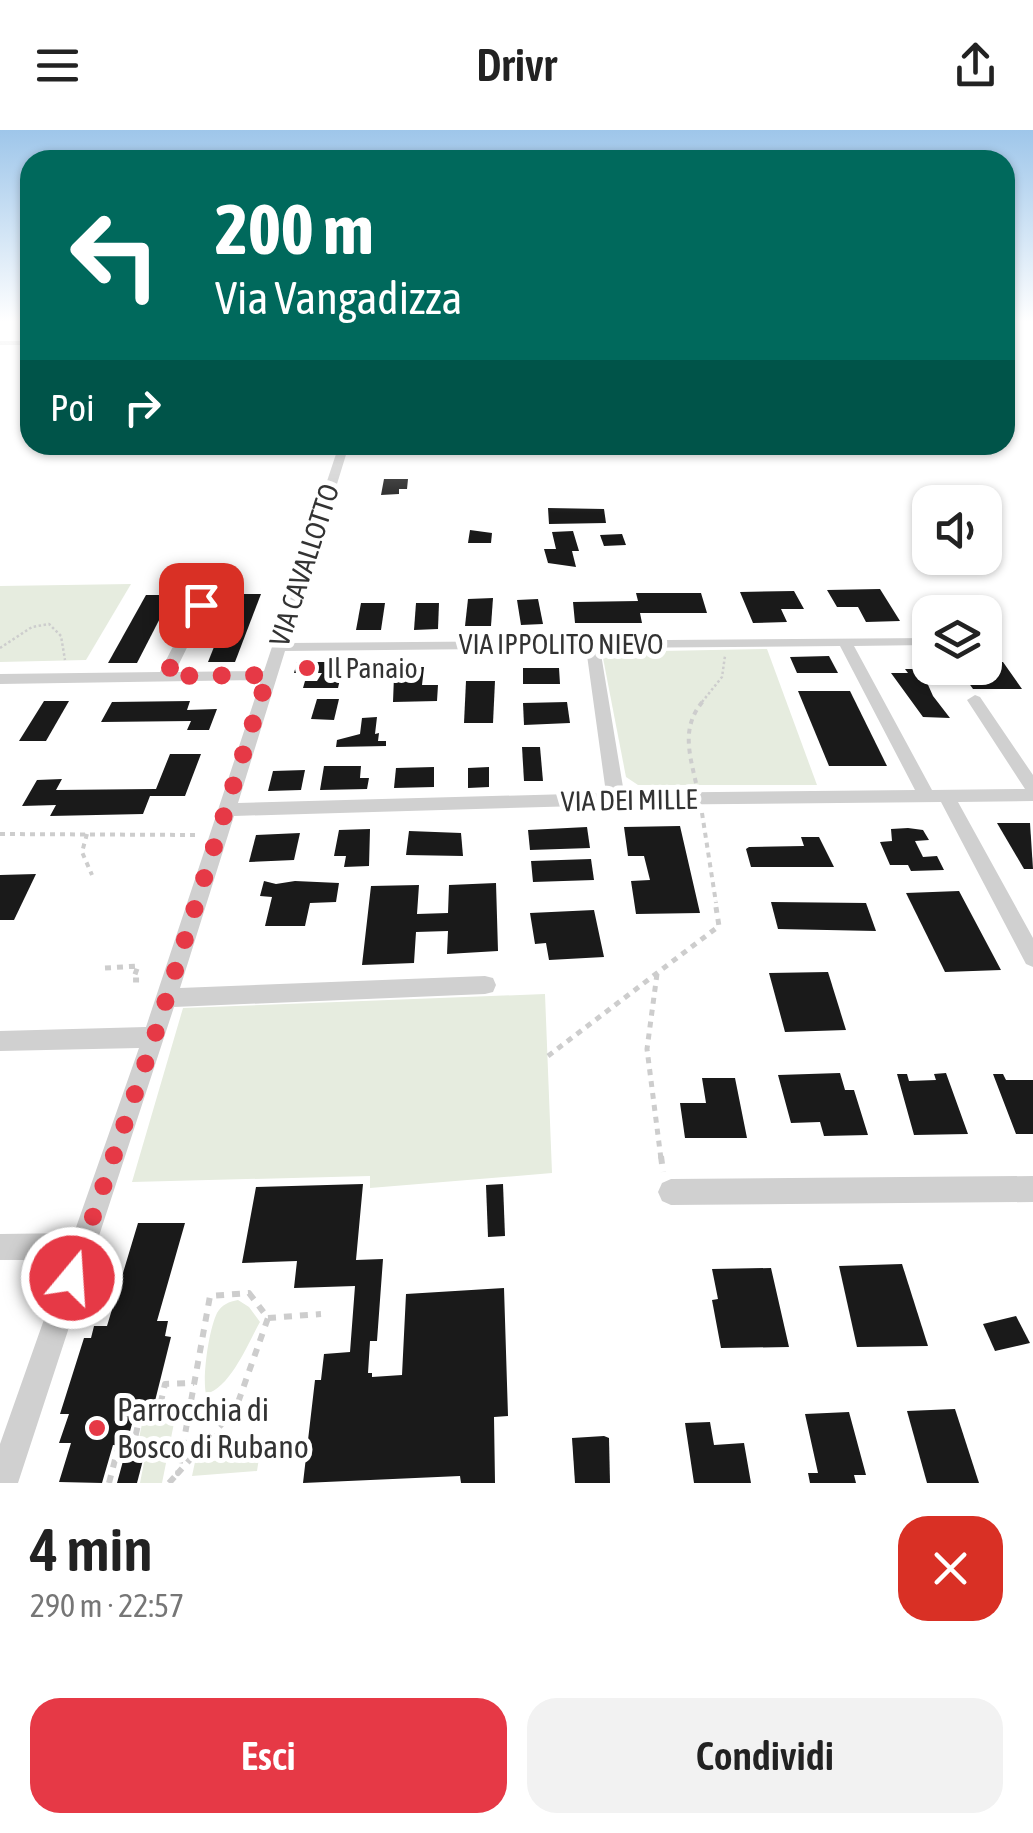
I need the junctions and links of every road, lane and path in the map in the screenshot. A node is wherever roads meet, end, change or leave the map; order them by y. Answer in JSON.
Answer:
{"nodes":[{"id":1,"x":341,"y":455,"type":"edge"},
{"id":2,"x":201,"y":605,"type":"dead end"},
{"id":3,"x":912,"y":641,"type":"edge"},
{"id":4,"x":845,"y":642,"type":"junction"},
{"id":5,"x":592,"y":644,"type":"junction"},
{"id":6,"x":277,"y":646,"type":"junction"},
{"id":7,"x":0,"y":648,"type":"edge"},
{"id":8,"x":724,"y":649,"type":"dead end"},
{"id":9,"x":65,"y":660,"type":"dead end"},
{"id":10,"x":268,"y":675,"type":"junction"},
{"id":11,"x":166,"y":676,"type":"junction"},
{"id":12,"x":0,"y":680,"type":"edge"},
{"id":13,"x":975,"y":700,"type":"dead end"},
{"id":14,"x":698,"y":788,"type":"dead end"},
{"id":15,"x":1033,"y":792,"type":"edge"},
{"id":16,"x":937,"y":796,"type":"junction"},
{"id":17,"x":616,"y":800,"type":"junction"},
{"id":18,"x":700,"y":804,"type":"dead end"},
{"id":19,"x":226,"y":810,"type":"junction"},
{"id":20,"x":0,"y":834,"type":"edge"},
{"id":21,"x":87,"y":834,"type":"junction"},
{"id":22,"x":198,"y":835,"type":"dead end"},
{"id":23,"x":92,"y":876,"type":"dead end"},
{"id":24,"x":1033,"y":958,"type":"edge"},
{"id":25,"x":105,"y":968,"type":"dead end"},
{"id":26,"x":658,"y":974,"type":"junction"},
{"id":27,"x":144,"y":980,"type":"dead end"},
{"id":28,"x":485,"y":985,"type":"dead end"},
{"id":29,"x":166,"y":998,"type":"junction"},
{"id":30,"x":154,"y":1038,"type":"junction"},
{"id":31,"x":0,"y":1041,"type":"edge"},
{"id":32,"x":548,"y":1056,"type":"dead end"},
{"id":33,"x":1033,"y":1189,"type":"edge"},
{"id":34,"x":670,"y":1192,"type":"joint"},
{"id":35,"x":81,"y":1246,"type":"junction"},
{"id":36,"x":0,"y":1247,"type":"edge"},
{"id":37,"x":321,"y":1314,"type":"dead end"},
{"id":38,"x":268,"y":1318,"type":"junction"},
{"id":39,"x":194,"y":1383,"type":"junction"},
{"id":40,"x":188,"y":1418,"type":"junction"},
{"id":41,"x":157,"y":1419,"type":"junction"},
{"id":42,"x":178,"y":1472,"type":"junction"},
{"id":43,"x":2,"y":1483,"type":"edge"},
{"id":44,"x":109,"y":1483,"type":"edge"},
{"id":45,"x":169,"y":1483,"type":"edge"}],
"edges":[{"from":1,"to":6,"type":"street","name":"VIA CAVALLOTTO"},
{"from":2,"to":11,"type":"street"},
{"from":3,"to":4,"type":"street","name":"VIA IPPOLITO NIEVO"},
{"from":4,"to":5,"type":"street","name":"VIA IPPOLITO NIEVO"},
{"from":4,"to":16,"type":"street"},
{"from":5,"to":6,"type":"street","name":"VIA IPPOLITO NIEVO"},
{"from":5,"to":17,"type":"street"},
{"from":6,"to":10,"type":"street","name":"VIA CAVALLOTTO"},
{"from":7,"to":9,"type":"path"},
{"from":8,"to":14,"type":"path"},
{"from":10,"to":11,"type":"street"},
{"from":10,"to":19,"type":"street","name":"VIA CAVALLOTTO"},
{"from":11,"to":12,"type":"street"},
{"from":13,"to":15,"type":"street"},
{"from":15,"to":16,"type":"street","name":"VIA DEI MILLE"},
{"from":16,"to":17,"type":"street","name":"VIA DEI MILLE"},
{"from":16,"to":24,"type":"street"},
{"from":17,"to":19,"type":"street","name":"VIA DEI MILLE"},
{"from":18,"to":26,"type":"path"},
{"from":19,"to":29,"type":"street","name":"VIA CAVALLOTTO"},
{"from":20,"to":21,"type":"path"},
{"from":21,"to":22,"type":"path"},
{"from":21,"to":23,"type":"path"},
{"from":25,"to":27,"type":"path"},
{"from":26,"to":32,"type":"path"},
{"from":26,"to":34,"type":"path"},
{"from":28,"to":29,"type":"street"},
{"from":29,"to":30,"type":"street","name":"VIA CAVALLOTTO"},
{"from":30,"to":31,"type":"street"},
{"from":30,"to":35,"type":"street","name":"VIA CAVALLOTTO"},
{"from":33,"to":34,"type":"street"},
{"from":35,"to":36,"type":"street"},
{"from":35,"to":43,"type":"street","name":"VIA CAVALLOTTO"},
{"from":37,"to":38,"type":"path"},
{"from":38,"to":39,"type":"path"},
{"from":38,"to":42,"type":"path"},
{"from":39,"to":40,"type":"path"},
{"from":39,"to":41,"type":"path"},
{"from":40,"to":41,"type":"path"},
{"from":40,"to":42,"type":"path"},
{"from":41,"to":44,"type":"path"},
{"from":42,"to":45,"type":"path"}]}
